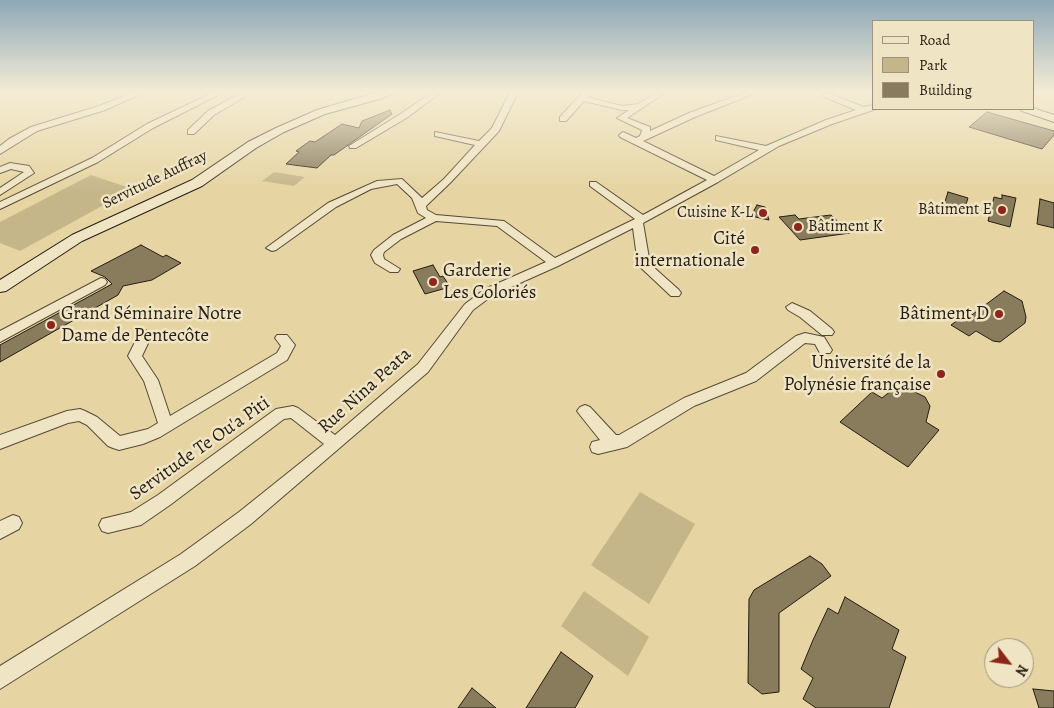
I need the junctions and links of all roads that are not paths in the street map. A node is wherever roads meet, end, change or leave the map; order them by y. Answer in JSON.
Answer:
{"nodes":[{"id":1,"x":47,"y":125,"type":"edge"},
{"id":2,"x":152,"y":125,"type":"edge"},
{"id":3,"x":198,"y":125,"type":"edge"},
{"id":4,"x":291,"y":125,"type":"edge"},
{"id":5,"x":388,"y":125,"type":"edge"},
{"id":6,"x":500,"y":125,"type":"edge"},
{"id":7,"x":638,"y":125,"type":"edge"},
{"id":8,"x":670,"y":125,"type":"edge"},
{"id":9,"x":822,"y":125,"type":"edge"},
{"id":10,"x":191,"y":132,"type":"dead end"},
{"id":11,"x":438,"y":134,"type":"dead end"},
{"id":12,"x":623,"y":135,"type":"dead end"},
{"id":13,"x":720,"y":138,"type":"dead end"},
{"id":14,"x":640,"y":139,"type":"junction"},
{"id":15,"x":480,"y":144,"type":"junction"},
{"id":16,"x":353,"y":146,"type":"dead end"},
{"id":17,"x":766,"y":149,"type":"junction"},
{"id":18,"x":0,"y":151,"type":"edge"},
{"id":19,"x":0,"y":170,"type":"edge"},
{"id":20,"x":715,"y":180,"type":"junction"},
{"id":21,"x":593,"y":184,"type":"dead end"},
{"id":22,"x":0,"y":192,"type":"edge"},
{"id":23,"x":421,"y":205,"type":"junction"},
{"id":24,"x":0,"y":206,"type":"edge"},
{"id":25,"x":434,"y":218,"type":"junction"},
{"id":26,"x":640,"y":220,"type":"junction"},
{"id":27,"x":272,"y":248,"type":"dead end"},
{"id":28,"x":554,"y":263,"type":"junction"},
{"id":29,"x":394,"y":269,"type":"dead end"},
{"id":30,"x":101,"y":282,"type":"dead end"},
{"id":31,"x":0,"y":287,"type":"edge"},
{"id":32,"x":675,"y":293,"type":"dead end"},
{"id":33,"x":792,"y":307,"type":"dead end"},
{"id":34,"x":827,"y":332,"type":"dead end"},
{"id":35,"x":144,"y":335,"type":"dead end"},
{"id":36,"x":0,"y":337,"type":"edge"},
{"id":37,"x":282,"y":338,"type":"dead end"},
{"id":38,"x":825,"y":350,"type":"dead end"},
{"id":39,"x":585,"y":411,"type":"dead end"},
{"id":40,"x":166,"y":426,"type":"junction"},
{"id":41,"x":0,"y":442,"type":"edge"},
{"id":42,"x":621,"y":442,"type":"junction"},
{"id":43,"x":335,"y":444,"type":"junction"},
{"id":44,"x":598,"y":447,"type":"dead end"},
{"id":45,"x":108,"y":525,"type":"dead end"},
{"id":46,"x":0,"y":678,"type":"edge"}],
"edges":[{"from":1,"to":18,"type":"street"},
{"from":2,"to":24,"type":"street"},
{"from":3,"to":10,"type":"street"},
{"from":4,"to":31,"type":"street","name":"Servitude Auffray"},
{"from":5,"to":16,"type":"street"},
{"from":6,"to":15,"type":"street"},
{"from":7,"to":14,"type":"street"},
{"from":8,"to":14,"type":"street"},
{"from":9,"to":17,"type":"street","name":"Rue Nina Peata"},
{"from":11,"to":15,"type":"street"},
{"from":12,"to":14,"type":"street"},
{"from":13,"to":17,"type":"street"},
{"from":14,"to":20,"type":"street"},
{"from":15,"to":23,"type":"street"},
{"from":17,"to":20,"type":"street","name":"Rue Nina Peata"},
{"from":19,"to":22,"type":"street"},
{"from":20,"to":26,"type":"street","name":"Rue Nina Peata"},
{"from":21,"to":26,"type":"street"},
{"from":23,"to":25,"type":"street"},
{"from":23,"to":27,"type":"street"},
{"from":25,"to":28,"type":"street"},
{"from":25,"to":29,"type":"street"},
{"from":26,"to":28,"type":"street","name":"Rue Nina Peata"},
{"from":26,"to":32,"type":"street"},
{"from":28,"to":43,"type":"street","name":"Rue Nina Peata"},
{"from":30,"to":36,"type":"street"},
{"from":33,"to":34,"type":"street"},
{"from":35,"to":40,"type":"street"},
{"from":37,"to":40,"type":"street"},
{"from":38,"to":42,"type":"street"},
{"from":39,"to":42,"type":"street"},
{"from":40,"to":41,"type":"street"},
{"from":42,"to":44,"type":"street"},
{"from":43,"to":45,"type":"street","name":"Servitude Te Ou'a Piti"},
{"from":43,"to":46,"type":"street","name":"Rue Nina Peata"}]}
